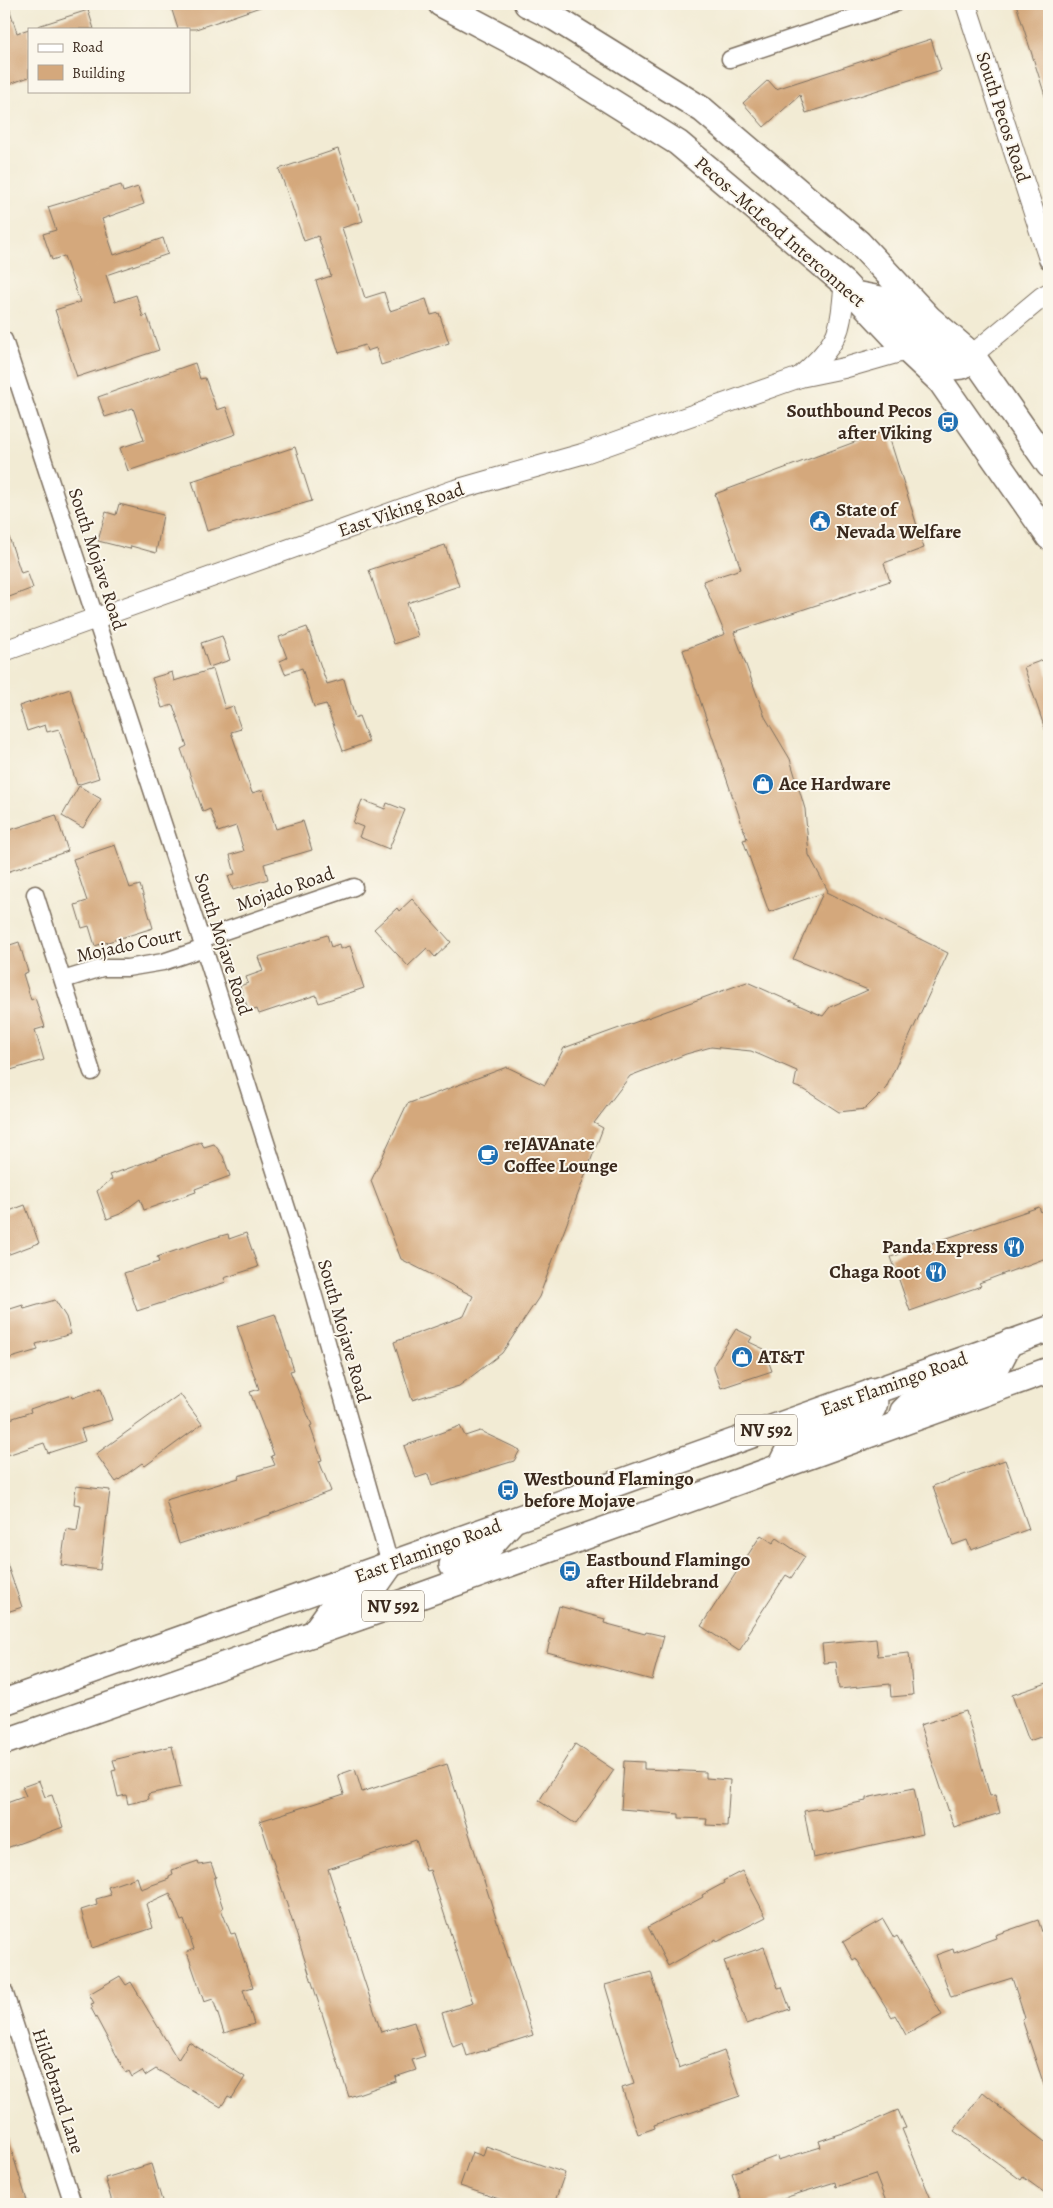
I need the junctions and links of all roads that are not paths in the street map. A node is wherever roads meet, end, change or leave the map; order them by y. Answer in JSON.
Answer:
{"nodes":[{"id":1,"x":442,"y":4,"type":"edge"},
{"id":2,"x":527,"y":4,"type":"edge"},
{"id":3,"x":894,"y":4,"type":"edge"},
{"id":4,"x":966,"y":4,"type":"edge"},
{"id":5,"x":566,"y":25,"type":"junction"},
{"id":6,"x":730,"y":58,"type":"dead end"},
{"id":7,"x":543,"y":59,"type":"junction"},
{"id":8,"x":1049,"y":259,"type":"edge"},
{"id":9,"x":849,"y":289,"type":"junction"},
{"id":10,"x":1049,"y":293,"type":"edge"},
{"id":11,"x":4,"y":340,"type":"edge"},
{"id":12,"x":907,"y":350,"type":"junction"},
{"id":13,"x":972,"y":355,"type":"junction"},
{"id":14,"x":800,"y":377,"type":"junction"},
{"id":15,"x":1049,"y":465,"type":"edge"},
{"id":16,"x":1049,"y":537,"type":"edge"},
{"id":17,"x":96,"y":618,"type":"junction"},
{"id":18,"x":4,"y":651,"type":"edge"},
{"id":19,"x":354,"y":887,"type":"dead end"},
{"id":20,"x":35,"y":894,"type":"dead end"},
{"id":21,"x":202,"y":943,"type":"junction"},
{"id":22,"x":63,"y":980,"type":"junction"},
{"id":23,"x":92,"y":1072,"type":"dead end"},
{"id":24,"x":1049,"y":1328,"type":"edge"},
{"id":25,"x":1010,"y":1342,"type":"junction"},
{"id":26,"x":1049,"y":1370,"type":"edge"},
{"id":27,"x":873,"y":1391,"type":"junction"},
{"id":28,"x":899,"y":1424,"type":"junction"},
{"id":29,"x":780,"y":1466,"type":"junction"},
{"id":30,"x":512,"y":1521,"type":"junction"},
{"id":31,"x":390,"y":1564,"type":"junction"},
{"id":32,"x":426,"y":1594,"type":"junction"},
{"id":33,"x":313,"y":1634,"type":"junction"},
{"id":34,"x":6,"y":1703,"type":"edge"},
{"id":35,"x":4,"y":1742,"type":"edge"},
{"id":36,"x":4,"y":1991,"type":"edge"},
{"id":37,"x":73,"y":2204,"type":"edge"}],
"edges":[{"from":1,"to":7,"type":"main road","name":"Pecos–McLeod Interconnect"},
{"from":2,"to":5,"type":"main road","name":"Pecos–McLeod Interconnect"},
{"from":3,"to":6,"type":"street"},
{"from":4,"to":8,"type":"street","name":"South Pecos Road"},
{"from":5,"to":7,"type":"main road"},
{"from":5,"to":13,"type":"main road","name":"Pecos–McLeod Interconnect"},
{"from":7,"to":9,"type":"main road","name":"Pecos–McLeod Interconnect"},
{"from":9,"to":12,"type":"main road","name":"Pecos–McLeod Interconnect"},
{"from":9,"to":13,"type":"main road"},
{"from":9,"to":14,"type":"street","name":"East Viking Road"},
{"from":10,"to":13,"type":"street"},
{"from":11,"to":17,"type":"street","name":"South Mojave Road"},
{"from":12,"to":14,"type":"street","name":"East Viking Road"},
{"from":12,"to":16,"type":"main road","name":"Pecos–McLeod Interconnect"},
{"from":13,"to":15,"type":"main road","name":"Pecos–McLeod Interconnect"},
{"from":14,"to":17,"type":"street","name":"East Viking Road"},
{"from":17,"to":18,"type":"street","name":"East Viking Road"},
{"from":17,"to":21,"type":"street","name":"South Mojave Road"},
{"from":19,"to":21,"type":"street","name":"Mojado Road"},
{"from":20,"to":22,"type":"street","name":"Mojado Court"},
{"from":21,"to":22,"type":"street","name":"Mojado Court"},
{"from":21,"to":31,"type":"street","name":"South Mojave Road"},
{"from":22,"to":23,"type":"street","name":"Mojado Court"},
{"from":24,"to":25,"type":"main road","name":"East Flamingo Road","number":"NV 592"},
{"from":25,"to":27,"type":"main road","name":"East Flamingo Road","number":"NV 592"},
{"from":25,"to":28,"type":"main road"},
{"from":26,"to":28,"type":"main road","name":"East Flamingo Road","number":"NV 592"},
{"from":27,"to":29,"type":"main road"},
{"from":27,"to":30,"type":"main road","name":"East Flamingo Road","number":"NV 592"},
{"from":28,"to":29,"type":"main road","name":"East Flamingo Road","number":"NV 592"},
{"from":29,"to":32,"type":"main road","name":"East Flamingo Road","number":"NV 592"},
{"from":30,"to":31,"type":"main road","name":"East Flamingo Road","number":"NV 592"},
{"from":30,"to":32,"type":"main road"},
{"from":31,"to":33,"type":"main road"},
{"from":31,"to":34,"type":"main road","name":"East Flamingo Road","number":"NV 592"},
{"from":32,"to":33,"type":"main road","name":"East Flamingo Road","number":"NV 592"},
{"from":33,"to":35,"type":"main road","name":"East Flamingo Road","number":"NV 592"},
{"from":36,"to":37,"type":"street","name":"Hildebrand Lane"}]}
